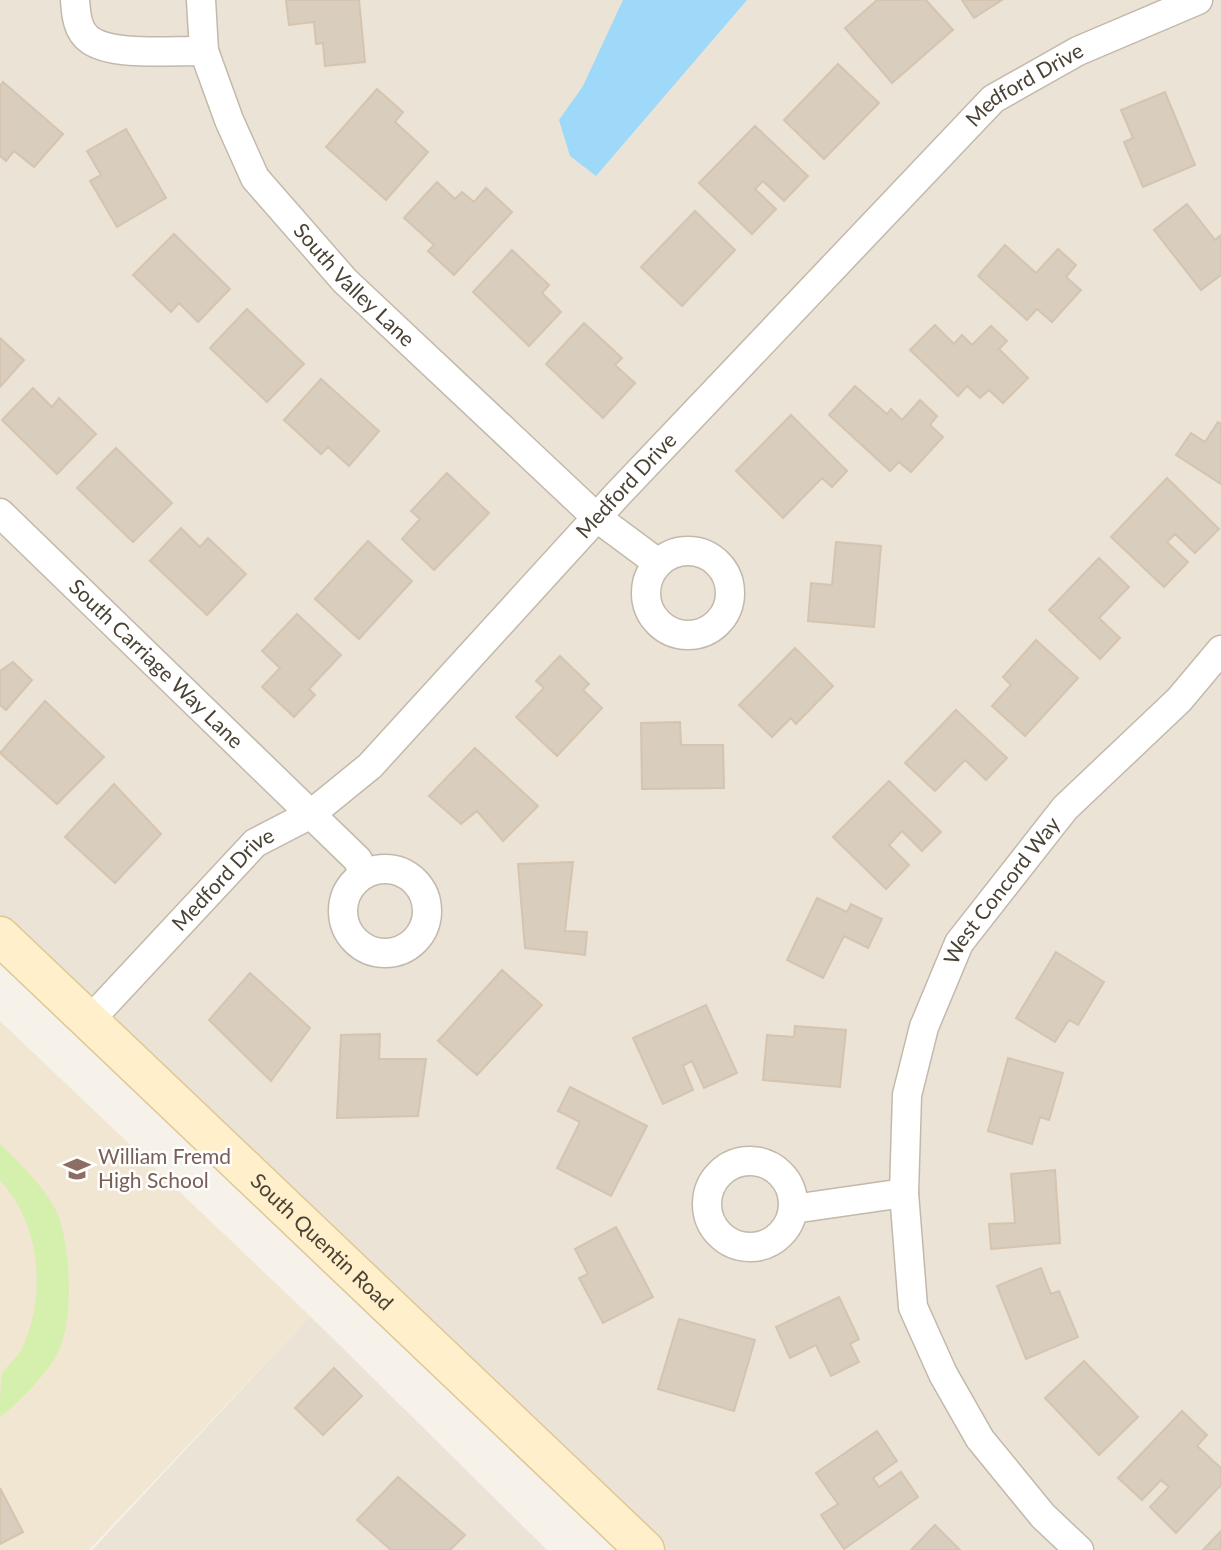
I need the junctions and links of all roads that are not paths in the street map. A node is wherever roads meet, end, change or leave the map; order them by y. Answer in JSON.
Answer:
{"nodes":[{"id":1,"x":75,"y":0,"type":"edge"},
{"id":2,"x":201,"y":0,"type":"edge"},
{"id":3,"x":1198,"y":0,"type":"edge"},
{"id":4,"x":204,"y":51,"type":"junction"},
{"id":5,"x":0,"y":513,"type":"edge"},
{"id":6,"x":596,"y":517,"type":"junction"},
{"id":7,"x":658,"y":563,"type":"dead end"},
{"id":8,"x":1221,"y":650,"type":"edge"},
{"id":9,"x":311,"y":814,"type":"junction"},
{"id":10,"x":363,"y":874,"type":"dead end"},
{"id":11,"x":0,"y":936,"type":"edge"},
{"id":12,"x":90,"y":1020,"type":"junction"},
{"id":13,"x":904,"y":1193,"type":"junction"},
{"id":14,"x":793,"y":1209,"type":"dead end"},
{"id":15,"x":645,"y":1550,"type":"edge"},
{"id":16,"x":1079,"y":1550,"type":"edge"}],
"edges":[{"from":1,"to":4,"type":"street"},
{"from":2,"to":4,"type":"street","name":"South Valley Lane"},
{"from":3,"to":6,"type":"street","name":"Medford Drive"},
{"from":4,"to":6,"type":"street","name":"South Valley Lane"},
{"from":5,"to":9,"type":"street","name":"South Carriage Way Lane"},
{"from":6,"to":7,"type":"street","name":"South Valley Lane"},
{"from":6,"to":9,"type":"street","name":"Medford Drive"},
{"from":8,"to":13,"type":"street","name":"West Concord Way"},
{"from":9,"to":10,"type":"street","name":"South Carriage Way Lane"},
{"from":9,"to":12,"type":"street","name":"Medford Drive"},
{"from":11,"to":12,"type":"main road","name":"South Quentin Road"},
{"from":12,"to":15,"type":"main road","name":"South Quentin Road"},
{"from":13,"to":14,"type":"street"},
{"from":13,"to":16,"type":"street","name":"West Concord Way"}]}
